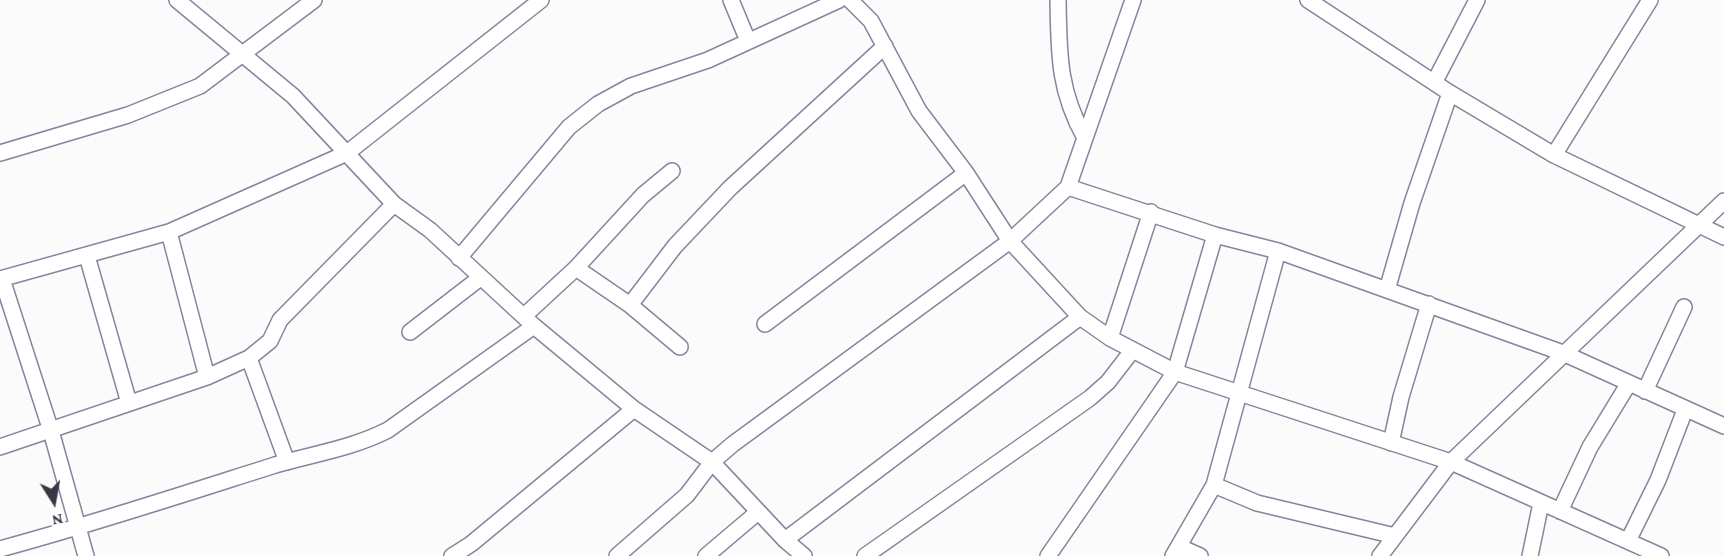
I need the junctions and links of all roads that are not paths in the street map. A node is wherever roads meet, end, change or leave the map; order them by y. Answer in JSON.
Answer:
{"nodes":[{"id":1,"x":177,"y":0,"type":"edge"},
{"id":2,"x":314,"y":0,"type":"edge"},
{"id":3,"x":542,"y":0,"type":"edge"},
{"id":4,"x":731,"y":0,"type":"edge"},
{"id":5,"x":839,"y":0,"type":"edge"},
{"id":6,"x":849,"y":0,"type":"edge"},
{"id":7,"x":1058,"y":0,"type":"edge"},
{"id":8,"x":1133,"y":0,"type":"edge"},
{"id":9,"x":1308,"y":0,"type":"edge"},
{"id":10,"x":1476,"y":0,"type":"edge"},
{"id":11,"x":1647,"y":1,"type":"edge"},
{"id":12,"x":748,"y":41,"type":"junction"},
{"id":13,"x":885,"y":46,"type":"junction"},
{"id":14,"x":244,"y":54,"type":"junction"},
{"id":15,"x":1435,"y":81,"type":"junction"},
{"id":16,"x":1450,"y":93,"type":"junction"},
{"id":17,"x":1085,"y":138,"type":"junction"},
{"id":18,"x":0,"y":153,"type":"edge"},
{"id":19,"x":347,"y":153,"type":"junction"},
{"id":20,"x":1554,"y":154,"type":"junction"},
{"id":21,"x":672,"y":171,"type":"dead end"},
{"id":22,"x":966,"y":173,"type":"junction"},
{"id":23,"x":1068,"y":187,"type":"junction"},
{"id":24,"x":1724,"y":201,"type":"edge"},
{"id":25,"x":394,"y":204,"type":"junction"},
{"id":26,"x":1151,"y":212,"type":"junction"},
{"id":27,"x":1699,"y":225,"type":"junction"},
{"id":28,"x":169,"y":232,"type":"junction"},
{"id":29,"x":1215,"y":235,"type":"junction"},
{"id":30,"x":1724,"y":237,"type":"edge"},
{"id":31,"x":1010,"y":241,"type":"junction"},
{"id":32,"x":1278,"y":251,"type":"junction"},
{"id":33,"x":87,"y":256,"type":"junction"},
{"id":34,"x":459,"y":258,"type":"junction"},
{"id":35,"x":576,"y":268,"type":"junction"},
{"id":36,"x":480,"y":278,"type":"junction"},
{"id":37,"x":1,"y":279,"type":"edge"},
{"id":38,"x":1388,"y":290,"type":"junction"},
{"id":39,"x":1429,"y":304,"type":"junction"},
{"id":40,"x":630,"y":305,"type":"junction"},
{"id":41,"x":1684,"y":307,"type":"dead end"},
{"id":42,"x":1080,"y":317,"type":"junction"},
{"id":43,"x":529,"y":321,"type":"junction"},
{"id":44,"x":765,"y":324,"type":"dead end"},
{"id":45,"x":410,"y":332,"type":"dead end"},
{"id":46,"x":1110,"y":338,"type":"junction"},
{"id":47,"x":680,"y":347,"type":"dead end"},
{"id":48,"x":1132,"y":351,"type":"junction"},
{"id":49,"x":1563,"y":353,"type":"junction"},
{"id":50,"x":249,"y":358,"type":"junction"},
{"id":51,"x":1175,"y":372,"type":"junction"},
{"id":52,"x":207,"y":377,"type":"junction"},
{"id":53,"x":1629,"y":383,"type":"junction"},
{"id":54,"x":1645,"y":391,"type":"junction"},
{"id":55,"x":1240,"y":396,"type":"junction"},
{"id":56,"x":129,"y":403,"type":"junction"},
{"id":57,"x":634,"y":409,"type":"junction"},
{"id":58,"x":1685,"y":410,"type":"junction"},
{"id":59,"x":1724,"y":426,"type":"edge"},
{"id":60,"x":51,"y":431,"type":"junction"},
{"id":61,"x":1391,"y":443,"type":"junction"},
{"id":62,"x":0,"y":447,"type":"edge"},
{"id":63,"x":287,"y":462,"type":"junction"},
{"id":64,"x":712,"y":462,"type":"junction"},
{"id":65,"x":1450,"y":462,"type":"junction"},
{"id":66,"x":1214,"y":485,"type":"junction"},
{"id":67,"x":1541,"y":503,"type":"junction"},
{"id":68,"x":1560,"y":511,"type":"junction"},
{"id":69,"x":758,"y":512,"type":"junction"},
{"id":70,"x":78,"y":528,"type":"junction"},
{"id":71,"x":1395,"y":536,"type":"junction"},
{"id":72,"x":785,"y":540,"type":"junction"},
{"id":73,"x":1628,"y":542,"type":"junction"},
{"id":74,"x":0,"y":549,"type":"edge"},
{"id":75,"x":1177,"y":551,"type":"edge"},
{"id":76,"x":86,"y":556,"type":"edge"},
{"id":77,"x":452,"y":556,"type":"edge"},
{"id":78,"x":617,"y":556,"type":"edge"},
{"id":79,"x":706,"y":556,"type":"edge"},
{"id":80,"x":804,"y":556,"type":"edge"},
{"id":81,"x":865,"y":556,"type":"edge"},
{"id":82,"x":1048,"y":556,"type":"edge"},
{"id":83,"x":1200,"y":556,"type":"edge"},
{"id":84,"x":1380,"y":556,"type":"edge"},
{"id":85,"x":1530,"y":556,"type":"edge"},
{"id":86,"x":1661,"y":556,"type":"edge"}],
"edges":[{"from":1,"to":14,"type":"street"},
{"from":2,"to":14,"type":"street"},
{"from":3,"to":19,"type":"street"},
{"from":4,"to":12,"type":"street"},
{"from":5,"to":12,"type":"street"},
{"from":6,"to":13,"type":"street"},
{"from":7,"to":17,"type":"street"},
{"from":8,"to":17,"type":"street"},
{"from":9,"to":15,"type":"street"},
{"from":10,"to":15,"type":"street"},
{"from":11,"to":20,"type":"street"},
{"from":12,"to":34,"type":"street"},
{"from":13,"to":22,"type":"street"},
{"from":13,"to":40,"type":"street"},
{"from":14,"to":18,"type":"street"},
{"from":14,"to":19,"type":"street"},
{"from":15,"to":16,"type":"street"},
{"from":16,"to":20,"type":"street"},
{"from":16,"to":38,"type":"street"},
{"from":17,"to":23,"type":"street"},
{"from":19,"to":25,"type":"street"},
{"from":19,"to":28,"type":"street"},
{"from":20,"to":27,"type":"street"},
{"from":21,"to":35,"type":"street"},
{"from":22,"to":31,"type":"street"},
{"from":22,"to":44,"type":"street"},
{"from":23,"to":26,"type":"street"},
{"from":23,"to":31,"type":"street"},
{"from":24,"to":27,"type":"street"},
{"from":25,"to":34,"type":"street"},
{"from":25,"to":50,"type":"street"},
{"from":26,"to":29,"type":"street"},
{"from":26,"to":46,"type":"street"},
{"from":27,"to":30,"type":"street"},
{"from":27,"to":49,"type":"street"},
{"from":28,"to":33,"type":"street"},
{"from":28,"to":52,"type":"street"},
{"from":29,"to":32,"type":"street"},
{"from":29,"to":51,"type":"street"},
{"from":31,"to":42,"type":"street"},
{"from":31,"to":64,"type":"street"},
{"from":32,"to":38,"type":"street"},
{"from":32,"to":55,"type":"street"},
{"from":33,"to":37,"type":"street"},
{"from":33,"to":56,"type":"street"},
{"from":34,"to":36,"type":"street"},
{"from":35,"to":40,"type":"street"},
{"from":35,"to":43,"type":"street"},
{"from":36,"to":43,"type":"street"},
{"from":36,"to":45,"type":"street"},
{"from":37,"to":60,"type":"street"},
{"from":38,"to":39,"type":"street"},
{"from":39,"to":49,"type":"street"},
{"from":39,"to":61,"type":"street"},
{"from":40,"to":47,"type":"street"},
{"from":41,"to":54,"type":"street"},
{"from":42,"to":46,"type":"street"},
{"from":42,"to":72,"type":"street"},
{"from":43,"to":57,"type":"street"},
{"from":43,"to":63,"type":"street"},
{"from":46,"to":48,"type":"street"},
{"from":48,"to":51,"type":"street"},
{"from":48,"to":81,"type":"street"},
{"from":49,"to":53,"type":"street"},
{"from":49,"to":65,"type":"street"},
{"from":50,"to":52,"type":"street"},
{"from":50,"to":63,"type":"street"},
{"from":51,"to":55,"type":"street"},
{"from":51,"to":82,"type":"street"},
{"from":52,"to":56,"type":"street"},
{"from":53,"to":54,"type":"street"},
{"from":53,"to":68,"type":"street"},
{"from":54,"to":58,"type":"street"},
{"from":55,"to":61,"type":"street"},
{"from":55,"to":66,"type":"street"},
{"from":56,"to":60,"type":"street"},
{"from":57,"to":64,"type":"street"},
{"from":57,"to":77,"type":"street"},
{"from":58,"to":59,"type":"street"},
{"from":58,"to":73,"type":"street"},
{"from":60,"to":62,"type":"street"},
{"from":60,"to":70,"type":"street"},
{"from":61,"to":65,"type":"street"},
{"from":63,"to":70,"type":"street"},
{"from":64,"to":69,"type":"street"},
{"from":64,"to":78,"type":"street"},
{"from":65,"to":67,"type":"street"},
{"from":65,"to":71,"type":"street"},
{"from":66,"to":71,"type":"street"},
{"from":66,"to":75,"type":"street"},
{"from":67,"to":68,"type":"street"},
{"from":67,"to":85,"type":"street"},
{"from":68,"to":73,"type":"street"},
{"from":69,"to":72,"type":"street"},
{"from":69,"to":79,"type":"street"},
{"from":70,"to":74,"type":"street"},
{"from":70,"to":76,"type":"street"},
{"from":71,"to":84,"type":"street"},
{"from":72,"to":80,"type":"street"},
{"from":73,"to":86,"type":"street"},
{"from":75,"to":83,"type":"street"}]}
